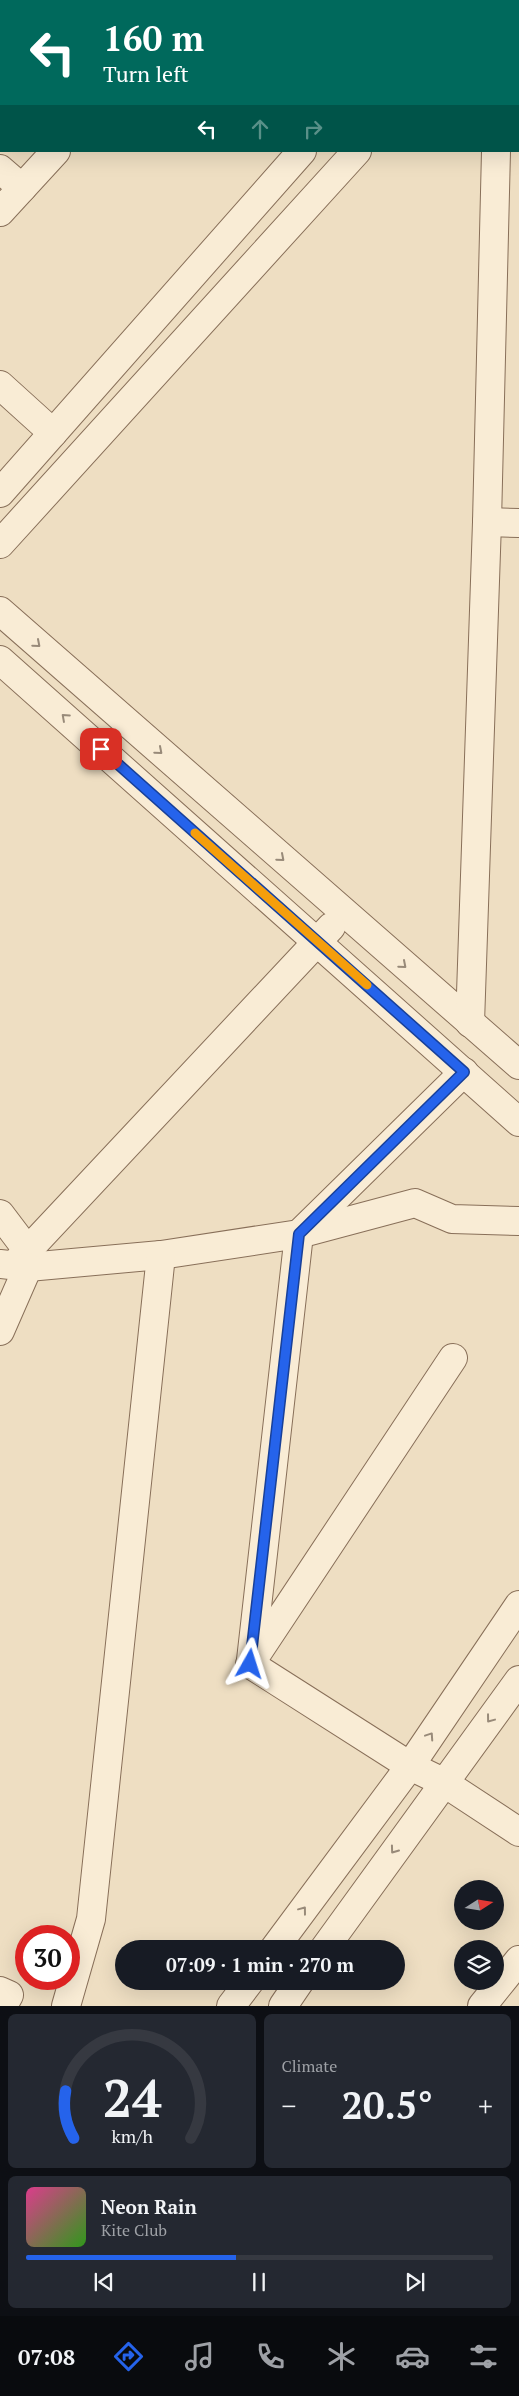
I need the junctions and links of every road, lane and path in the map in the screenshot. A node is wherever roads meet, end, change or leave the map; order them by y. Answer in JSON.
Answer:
{"nodes":[{"id":1,"x":55,"y":152,"type":"edge"},
{"id":2,"x":301,"y":152,"type":"edge"},
{"id":3,"x":356,"y":152,"type":"edge"},
{"id":4,"x":496,"y":152,"type":"edge"},
{"id":5,"x":0,"y":169,"type":"edge"},
{"id":6,"x":22,"y":188,"type":"junction"},
{"id":7,"x":0,"y":212,"type":"edge"},
{"id":8,"x":0,"y":385,"type":"edge"},
{"id":9,"x":53,"y":433,"type":"junction"},
{"id":10,"x":0,"y":493,"type":"edge"},
{"id":11,"x":487,"y":522,"type":"junction"},
{"id":12,"x":519,"y":523,"type":"edge"},
{"id":13,"x":0,"y":544,"type":"edge"},
{"id":14,"x":0,"y":611,"type":"edge"},
{"id":15,"x":0,"y":660,"type":"edge"},
{"id":16,"x":344,"y":914,"type":"junction"},
{"id":17,"x":318,"y":941,"type":"junction"},
{"id":18,"x":470,"y":1023,"type":"junction"},
{"id":19,"x":519,"y":1066,"type":"edge"},
{"id":20,"x":464,"y":1072,"type":"junction"},
{"id":21,"x":519,"y":1122,"type":"edge"},
{"id":22,"x":0,"y":1214,"type":"edge"},
{"id":23,"x":519,"y":1221,"type":"edge"},
{"id":24,"x":299,"y":1234,"type":"junction"},
{"id":25,"x":161,"y":1255,"type":"junction"},
{"id":26,"x":18,"y":1262,"type":"edge"},
{"id":27,"x":0,"y":1331,"type":"edge"},
{"id":28,"x":453,"y":1358,"type":"dead end"},
{"id":29,"x":519,"y":1605,"type":"edge"},
{"id":30,"x":250,"y":1664,"type":"junction"},
{"id":31,"x":519,"y":1680,"type":"edge"},
{"id":32,"x":410,"y":1766,"type":"junction"},
{"id":33,"x":443,"y":1782,"type":"junction"},
{"id":34,"x":519,"y":1832,"type":"edge"},
{"id":35,"x":281,"y":1940,"type":"edge"},
{"id":36,"x":330,"y":1940,"type":"edge"},
{"id":37,"x":519,"y":1960,"type":"edge"},
{"id":38,"x":243,"y":1990,"type":"edge"},
{"id":39,"x":294,"y":1990,"type":"edge"},
{"id":40,"x":0,"y":1991,"type":"edge"},
{"id":41,"x":3,"y":2006,"type":"edge"},
{"id":42,"x":66,"y":2006,"type":"edge"},
{"id":43,"x":231,"y":2006,"type":"edge"},
{"id":44,"x":283,"y":2006,"type":"edge"},
{"id":45,"x":482,"y":2006,"type":"edge"}],
"edges":[{"from":1,"to":6,"type":"street"},
{"from":2,"to":9,"type":"street"},
{"from":3,"to":13,"type":"street"},
{"from":4,"to":11,"type":"street"},
{"from":5,"to":6,"type":"street"},
{"from":6,"to":7,"type":"street"},
{"from":8,"to":9,"type":"street"},
{"from":9,"to":10,"type":"street"},
{"from":11,"to":12,"type":"street"},
{"from":11,"to":18,"type":"street"},
{"from":14,"to":16,"type":"street","one_way":true},
{"from":17,"to":15,"type":"street","one_way":true},
{"from":16,"to":17,"type":"street"},
{"from":16,"to":18,"type":"street","one_way":true},
{"from":17,"to":20,"type":"street"},
{"from":17,"to":26,"type":"street"},
{"from":18,"to":19,"type":"street"},
{"from":20,"to":21,"type":"street"},
{"from":20,"to":24,"type":"street"},
{"from":22,"to":26,"type":"street"},
{"from":23,"to":24,"type":"street"},
{"from":24,"to":25,"type":"street"},
{"from":24,"to":30,"type":"street"},
{"from":25,"to":26,"type":"street"},
{"from":25,"to":42,"type":"street"},
{"from":26,"to":27,"type":"street"},
{"from":28,"to":30,"type":"street"},
{"from":32,"to":29,"type":"street","one_way":true},
{"from":30,"to":32,"type":"street"},
{"from":31,"to":33,"type":"street","one_way":true},
{"from":32,"to":33,"type":"street"},
{"from":35,"to":32,"type":"street","one_way":true},
{"from":33,"to":34,"type":"street"},
{"from":33,"to":36,"type":"street","one_way":true},
{"from":37,"to":45,"type":"street"},
{"from":38,"to":43,"type":"street"},
{"from":39,"to":44,"type":"street"},
{"from":40,"to":41,"type":"street"}]}
